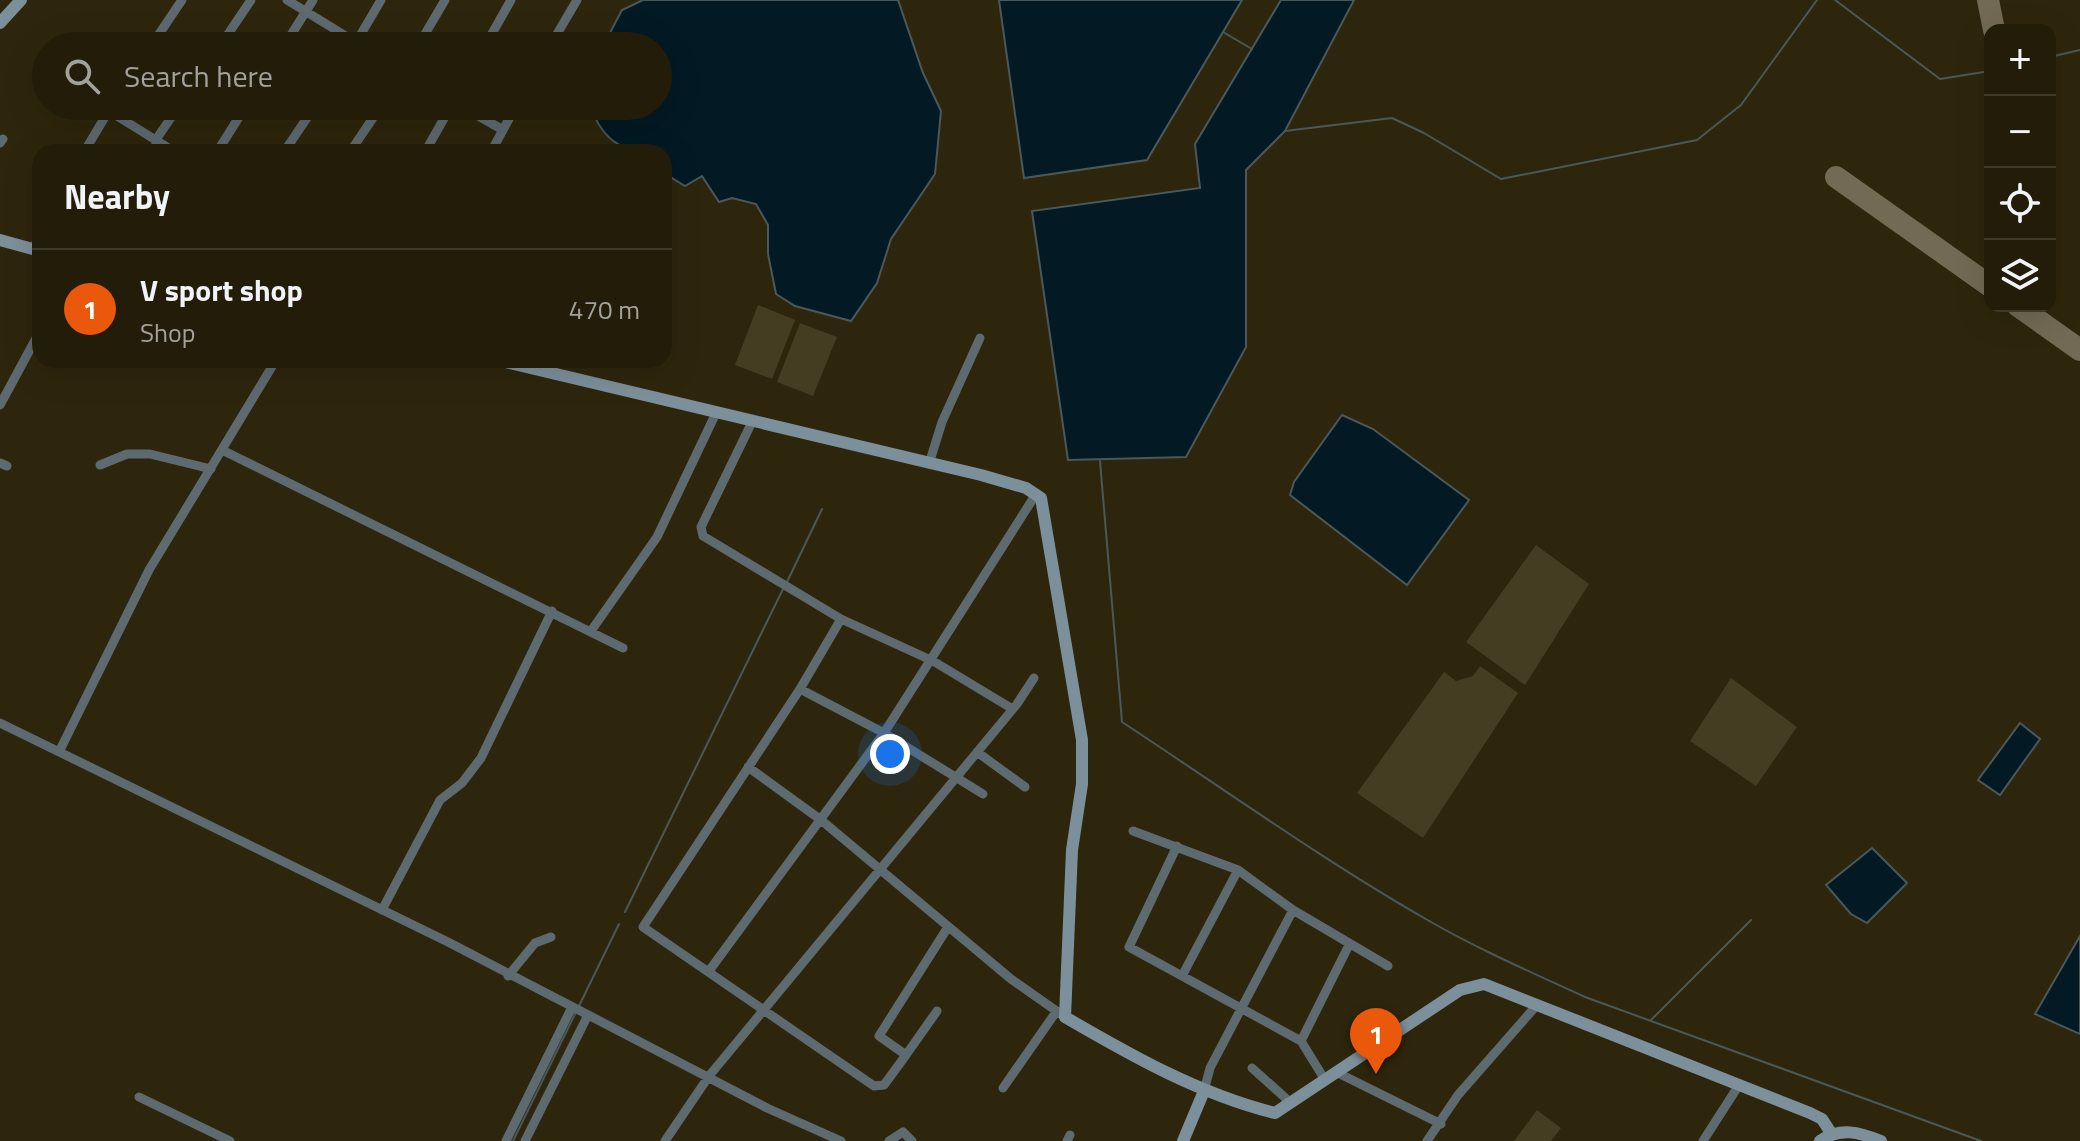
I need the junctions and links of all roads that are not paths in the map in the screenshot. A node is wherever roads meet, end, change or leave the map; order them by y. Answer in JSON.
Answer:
{"nodes":[{"id":1,"x":21,"y":0,"type":"edge"},
{"id":2,"x":182,"y":0,"type":"edge"},
{"id":3,"x":251,"y":0,"type":"edge"},
{"id":4,"x":287,"y":0,"type":"edge"},
{"id":5,"x":313,"y":0,"type":"edge"},
{"id":6,"x":381,"y":0,"type":"edge"},
{"id":7,"x":445,"y":0,"type":"edge"},
{"id":8,"x":511,"y":0,"type":"edge"},
{"id":9,"x":577,"y":0,"type":"edge"},
{"id":10,"x":305,"y":12,"type":"junction"},
{"id":11,"x":0,"y":23,"type":"edge"},
{"id":12,"x":160,"y":32,"type":"edge"},
{"id":13,"x":229,"y":32,"type":"edge"},
{"id":14,"x":293,"y":32,"type":"edge"},
{"id":15,"x":337,"y":32,"type":"edge"},
{"id":16,"x":364,"y":32,"type":"edge"},
{"id":17,"x":426,"y":32,"type":"edge"},
{"id":18,"x":493,"y":32,"type":"edge"},
{"id":19,"x":558,"y":32,"type":"edge"},
{"id":20,"x":103,"y":120,"type":"edge"},
{"id":21,"x":126,"y":120,"type":"edge"},
{"id":22,"x":169,"y":120,"type":"edge"},
{"id":23,"x":237,"y":120,"type":"edge"},
{"id":24,"x":306,"y":120,"type":"edge"},
{"id":25,"x":372,"y":120,"type":"edge"},
{"id":26,"x":443,"y":120,"type":"edge"},
{"id":27,"x":486,"y":120,"type":"edge"},
{"id":28,"x":508,"y":120,"type":"edge"},
{"id":29,"x":503,"y":130,"type":"junction"},
{"id":30,"x":155,"y":141,"type":"junction"},
{"id":31,"x":89,"y":144,"type":"edge"},
{"id":32,"x":160,"y":144,"type":"edge"},
{"id":33,"x":222,"y":144,"type":"edge"},
{"id":34,"x":289,"y":144,"type":"edge"},
{"id":35,"x":355,"y":144,"type":"edge"},
{"id":36,"x":430,"y":144,"type":"edge"},
{"id":37,"x":495,"y":144,"type":"edge"},
{"id":38,"x":0,"y":240,"type":"edge"},
{"id":39,"x":32,"y":249,"type":"edge"},
{"id":40,"x":980,"y":338,"type":"dead end"},
{"id":41,"x":32,"y":346,"type":"edge"},
{"id":42,"x":271,"y":368,"type":"edge"},
{"id":43,"x":530,"y":368,"type":"edge"},
{"id":44,"x":0,"y":405,"type":"edge"},
{"id":45,"x":716,"y":413,"type":"junction"},
{"id":46,"x":752,"y":422,"type":"junction"},
{"id":47,"x":222,"y":450,"type":"junction"},
{"id":48,"x":929,"y":464,"type":"junction"},
{"id":49,"x":100,"y":465,"type":"dead end"},
{"id":50,"x":211,"y":469,"type":"junction"},
{"id":51,"x":1036,"y":494,"type":"junction"},
{"id":52,"x":552,"y":611,"type":"junction"},
{"id":53,"x":841,"y":619,"type":"junction"},
{"id":54,"x":591,"y":631,"type":"junction"},
{"id":55,"x":623,"y":648,"type":"dead end"},
{"id":56,"x":933,"y":661,"type":"junction"},
{"id":57,"x":1034,"y":678,"type":"dead end"},
{"id":58,"x":800,"y":689,"type":"junction"},
{"id":59,"x":1011,"y":708,"type":"junction"},
{"id":60,"x":0,"y":723,"type":"edge"},
{"id":61,"x":884,"y":733,"type":"junction"},
{"id":62,"x":59,"y":752,"type":"junction"},
{"id":63,"x":977,"y":752,"type":"junction"},
{"id":64,"x":748,"y":767,"type":"junction"},
{"id":65,"x":957,"y":777,"type":"junction"},
{"id":66,"x":1025,"y":787,"type":"dead end"},
{"id":67,"x":983,"y":794,"type":"dead end"},
{"id":68,"x":821,"y":820,"type":"junction"},
{"id":69,"x":1133,"y":831,"type":"dead end"},
{"id":70,"x":1177,"y":846,"type":"junction"},
{"id":71,"x":1238,"y":870,"type":"junction"},
{"id":72,"x":882,"y":871,"type":"junction"},
{"id":73,"x":382,"y":910,"type":"junction"},
{"id":74,"x":1293,"y":910,"type":"junction"},
{"id":75,"x":948,"y":927,"type":"junction"},
{"id":76,"x":551,"y":937,"type":"dead end"},
{"id":77,"x":1349,"y":945,"type":"junction"},
{"id":78,"x":1388,"y":966,"type":"dead end"},
{"id":79,"x":709,"y":971,"type":"junction"},
{"id":80,"x":508,"y":976,"type":"junction"},
{"id":81,"x":1182,"y":976,"type":"junction"},
{"id":82,"x":1536,"y":1006,"type":"junction"},
{"id":83,"x":1242,"y":1007,"type":"junction"},
{"id":84,"x":765,"y":1008,"type":"junction"},
{"id":85,"x":573,"y":1010,"type":"junction"},
{"id":86,"x":937,"y":1011,"type":"dead end"},
{"id":87,"x":1060,"y":1014,"type":"junction"},
{"id":88,"x":586,"y":1016,"type":"junction"},
{"id":89,"x":1301,"y":1041,"type":"junction"},
{"id":90,"x":906,"y":1055,"type":"junction"},
{"id":91,"x":1252,"y":1068,"type":"dead end"},
{"id":92,"x":709,"y":1076,"type":"junction"},
{"id":93,"x":1331,"y":1076,"type":"junction"},
{"id":94,"x":1739,"y":1085,"type":"junction"},
{"id":95,"x":1003,"y":1088,"type":"dead end"},
{"id":96,"x":1204,"y":1091,"type":"junction"},
{"id":97,"x":139,"y":1097,"type":"dead end"},
{"id":98,"x":1291,"y":1103,"type":"junction"},
{"id":99,"x":1441,"y":1124,"type":"junction"},
{"id":100,"x":1825,"y":1137,"type":"edge"},
{"id":101,"x":230,"y":1141,"type":"edge"},
{"id":102,"x":506,"y":1141,"type":"edge"},
{"id":103,"x":525,"y":1141,"type":"edge"},
{"id":104,"x":665,"y":1141,"type":"edge"},
{"id":105,"x":841,"y":1141,"type":"edge"},
{"id":106,"x":889,"y":1141,"type":"edge"},
{"id":107,"x":912,"y":1141,"type":"edge"},
{"id":108,"x":1183,"y":1141,"type":"edge"},
{"id":109,"x":1427,"y":1141,"type":"edge"},
{"id":110,"x":1703,"y":1141,"type":"edge"},
{"id":111,"x":1881,"y":1141,"type":"edge"}],
"edges":[{"from":1,"to":11,"type":"street"},
{"from":2,"to":12,"type":"street"},
{"from":3,"to":13,"type":"street"},
{"from":4,"to":10,"type":"street"},
{"from":5,"to":10,"type":"street"},
{"from":6,"to":16,"type":"street"},
{"from":7,"to":17,"type":"street"},
{"from":8,"to":18,"type":"street"},
{"from":9,"to":19,"type":"street"},
{"from":10,"to":14,"type":"street"},
{"from":10,"to":15,"type":"street"},
{"from":20,"to":31,"type":"street"},
{"from":21,"to":30,"type":"street"},
{"from":22,"to":30,"type":"street"},
{"from":23,"to":33,"type":"street"},
{"from":24,"to":34,"type":"street"},
{"from":25,"to":35,"type":"street"},
{"from":26,"to":36,"type":"street"},
{"from":27,"to":29,"type":"street"},
{"from":28,"to":29,"type":"street"},
{"from":29,"to":37,"type":"street"},
{"from":30,"to":32,"type":"street"},
{"from":38,"to":39,"type":"street"},
{"from":40,"to":48,"type":"street"},
{"from":41,"to":44,"type":"street"},
{"from":42,"to":47,"type":"street"},
{"from":43,"to":45,"type":"street"},
{"from":45,"to":46,"type":"street"},
{"from":45,"to":54,"type":"street"},
{"from":46,"to":48,"type":"street"},
{"from":46,"to":53,"type":"street"},
{"from":47,"to":50,"type":"street"},
{"from":47,"to":52,"type":"street"},
{"from":48,"to":51,"type":"street"},
{"from":49,"to":50,"type":"street"},
{"from":50,"to":62,"type":"street"},
{"from":51,"to":56,"type":"street"},
{"from":51,"to":87,"type":"street"},
{"from":52,"to":54,"type":"street"},
{"from":52,"to":73,"type":"street"},
{"from":53,"to":56,"type":"street"},
{"from":53,"to":58,"type":"street"},
{"from":54,"to":55,"type":"street"},
{"from":56,"to":59,"type":"street"},
{"from":56,"to":61,"type":"street"},
{"from":57,"to":59,"type":"street"},
{"from":58,"to":61,"type":"street"},
{"from":58,"to":64,"type":"street"},
{"from":59,"to":63,"type":"street"},
{"from":60,"to":62,"type":"street"},
{"from":61,"to":65,"type":"street"},
{"from":61,"to":68,"type":"street"},
{"from":62,"to":73,"type":"street"},
{"from":63,"to":65,"type":"street"},
{"from":63,"to":66,"type":"street"},
{"from":64,"to":68,"type":"street"},
{"from":64,"to":79,"type":"street"},
{"from":65,"to":67,"type":"street"},
{"from":65,"to":72,"type":"street"},
{"from":68,"to":72,"type":"street"},
{"from":68,"to":79,"type":"street"},
{"from":69,"to":70,"type":"street"},
{"from":70,"to":71,"type":"street"},
{"from":70,"to":81,"type":"street"},
{"from":71,"to":74,"type":"street"},
{"from":71,"to":81,"type":"street"},
{"from":72,"to":75,"type":"street"},
{"from":72,"to":84,"type":"street"},
{"from":73,"to":80,"type":"street"},
{"from":74,"to":77,"type":"street"},
{"from":74,"to":83,"type":"street"},
{"from":75,"to":87,"type":"street"},
{"from":75,"to":90,"type":"street"},
{"from":76,"to":80,"type":"street"},
{"from":77,"to":78,"type":"street"},
{"from":77,"to":89,"type":"street"},
{"from":79,"to":84,"type":"street"},
{"from":80,"to":85,"type":"street"},
{"from":81,"to":83,"type":"street"},
{"from":82,"to":93,"type":"street"},
{"from":82,"to":94,"type":"street"},
{"from":82,"to":99,"type":"street"},
{"from":83,"to":89,"type":"street"},
{"from":83,"to":96,"type":"street"},
{"from":84,"to":90,"type":"street"},
{"from":84,"to":92,"type":"street"},
{"from":85,"to":88,"type":"street"},
{"from":85,"to":102,"type":"street"},
{"from":86,"to":90,"type":"street"},
{"from":87,"to":95,"type":"street"},
{"from":87,"to":96,"type":"street"},
{"from":88,"to":92,"type":"street"},
{"from":88,"to":103,"type":"street"},
{"from":89,"to":93,"type":"street"},
{"from":91,"to":98,"type":"street"},
{"from":92,"to":104,"type":"street"},
{"from":92,"to":105,"type":"street"},
{"from":93,"to":98,"type":"street"},
{"from":93,"to":99,"type":"street"},
{"from":94,"to":100,"type":"street"},
{"from":94,"to":110,"type":"street"},
{"from":96,"to":98,"type":"street"},
{"from":96,"to":108,"type":"street"},
{"from":97,"to":101,"type":"street"},
{"from":99,"to":109,"type":"street"},
{"from":100,"to":111,"type":"street"},
{"from":106,"to":107,"type":"street"}]}
